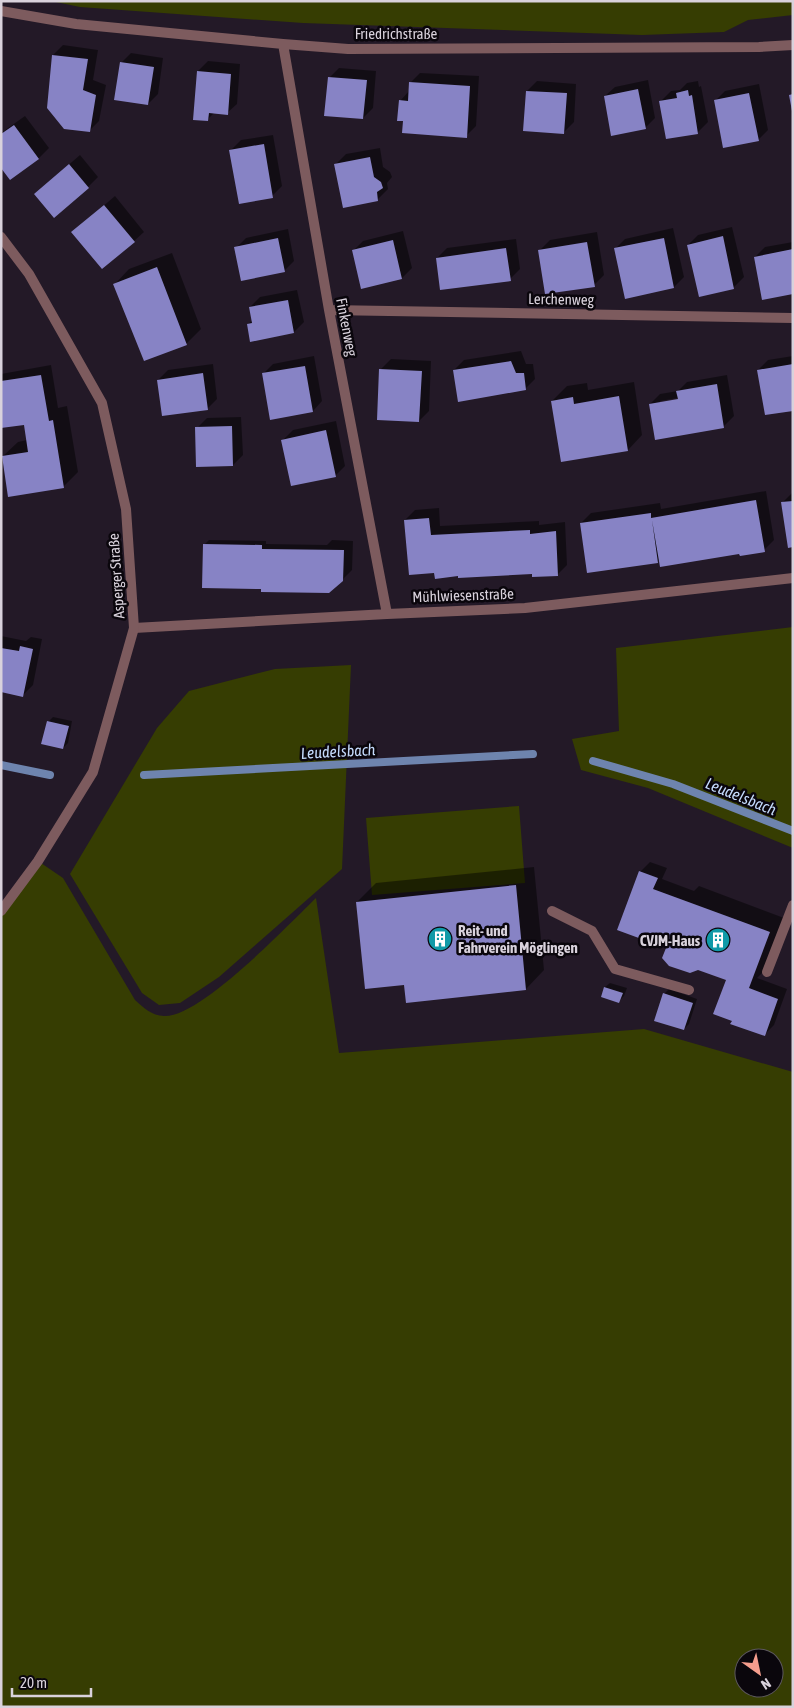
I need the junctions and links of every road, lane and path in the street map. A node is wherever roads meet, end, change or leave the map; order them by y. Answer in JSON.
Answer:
{"nodes":[{"id":1,"x":1,"y":11,"type":"edge"},
{"id":2,"x":283,"y":44,"type":"junction"},
{"id":3,"x":793,"y":45,"type":"edge"},
{"id":4,"x":1,"y":238,"type":"edge"},
{"id":5,"x":329,"y":310,"type":"junction"},
{"id":6,"x":793,"y":318,"type":"edge"},
{"id":7,"x":793,"y":578,"type":"edge"},
{"id":8,"x":387,"y":614,"type":"junction"},
{"id":9,"x":134,"y":628,"type":"junction"},
{"id":10,"x":793,"y":905,"type":"edge"},
{"id":11,"x":1,"y":911,"type":"edge"},
{"id":12,"x":552,"y":911,"type":"dead end"},
{"id":13,"x":767,"y":972,"type":"dead end"},
{"id":14,"x":689,"y":990,"type":"dead end"}],
"edges":[{"from":1,"to":2,"type":"street","name":"Friedrichstraße"},
{"from":2,"to":3,"type":"street","name":"Friedrichstraße"},
{"from":2,"to":5,"type":"street","name":"Finkenweg"},
{"from":4,"to":9,"type":"street","name":"Asperger Straße"},
{"from":5,"to":6,"type":"street","name":"Lerchenweg"},
{"from":5,"to":8,"type":"street","name":"Finkenweg"},
{"from":7,"to":8,"type":"street","name":"Mühlwiesenstraße"},
{"from":8,"to":9,"type":"street","name":"Mühlwiesenstraße"},
{"from":9,"to":11,"type":"street","name":"Asperger Straße"},
{"from":10,"to":13,"type":"street"},
{"from":12,"to":14,"type":"street"}]}
